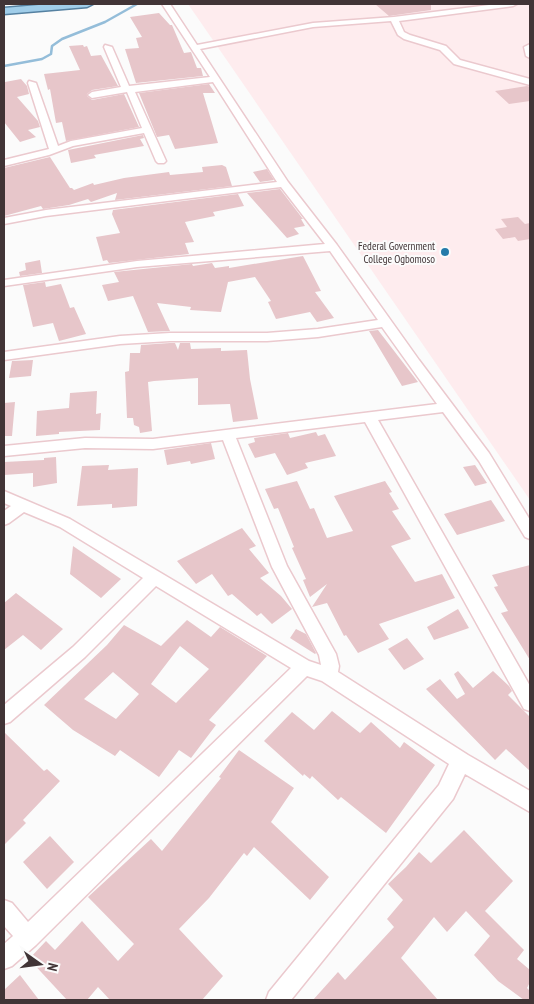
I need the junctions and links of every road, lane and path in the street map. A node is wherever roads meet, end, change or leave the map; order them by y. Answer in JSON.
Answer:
{"nodes":[{"id":1,"x":35,"y":4,"type":"edge"},
{"id":2,"x":87,"y":4,"type":"edge"},
{"id":3,"x":166,"y":4,"type":"edge"},
{"id":4,"x":514,"y":4,"type":"edge"},
{"id":5,"x":4,"y":6,"type":"edge"},
{"id":6,"x":4,"y":11,"type":"edge"},
{"id":7,"x":394,"y":19,"type":"junction"},
{"id":8,"x":530,"y":46,"type":"edge"},
{"id":9,"x":108,"y":47,"type":"dead end"},
{"id":10,"x":195,"y":48,"type":"junction"},
{"id":11,"x":530,"y":56,"type":"edge"},
{"id":12,"x":215,"y":79,"type":"junction"},
{"id":13,"x":530,"y":82,"type":"edge"},
{"id":14,"x":32,"y":84,"type":"dead end"},
{"id":15,"x":128,"y":89,"type":"junction"},
{"id":16,"x":92,"y":95,"type":"dead end"},
{"id":17,"x":148,"y":130,"type":"junction"},
{"id":18,"x":54,"y":149,"type":"junction"},
{"id":19,"x":161,"y":161,"type":"dead end"},
{"id":20,"x":4,"y":163,"type":"edge"},
{"id":21,"x":284,"y":184,"type":"junction"},
{"id":22,"x":4,"y":221,"type":"edge"},
{"id":23,"x":333,"y":247,"type":"junction"},
{"id":24,"x":4,"y":283,"type":"edge"},
{"id":25,"x":386,"y":322,"type":"junction"},
{"id":26,"x":5,"y":354,"type":"edge"},
{"id":27,"x":446,"y":407,"type":"junction"},
{"id":28,"x":370,"y":418,"type":"junction"},
{"id":29,"x":228,"y":435,"type":"junction"},
{"id":30,"x":4,"y":452,"type":"edge"},
{"id":31,"x":4,"y":498,"type":"edge"},
{"id":32,"x":23,"y":505,"type":"junction"},
{"id":33,"x":4,"y":519,"type":"edge"},
{"id":34,"x":530,"y":533,"type":"edge"},
{"id":35,"x":155,"y":577,"type":"junction"},
{"id":36,"x":304,"y":667,"type":"junction"},
{"id":37,"x":328,"y":675,"type":"junction"},
{"id":38,"x":530,"y":703,"type":"edge"},
{"id":39,"x":4,"y":716,"type":"edge"},
{"id":40,"x":461,"y":761,"type":"junction"},
{"id":41,"x":530,"y":802,"type":"edge"},
{"id":42,"x":4,"y":911,"type":"edge"},
{"id":43,"x":28,"y":937,"type":"junction"},
{"id":44,"x":4,"y":958,"type":"edge"},
{"id":45,"x":277,"y":1000,"type":"edge"}],
"edges":[{"from":1,"to":5,"type":"main road"},
{"from":2,"to":6,"type":"main road"},
{"from":3,"to":10,"type":"street"},
{"from":4,"to":7,"type":"street"},
{"from":7,"to":10,"type":"street"},
{"from":7,"to":13,"type":"street"},
{"from":8,"to":11,"type":"street"},
{"from":9,"to":15,"type":"street"},
{"from":10,"to":12,"type":"street"},
{"from":12,"to":15,"type":"street"},
{"from":12,"to":21,"type":"street"},
{"from":14,"to":18,"type":"street"},
{"from":15,"to":16,"type":"street"},
{"from":15,"to":17,"type":"street"},
{"from":17,"to":18,"type":"street"},
{"from":17,"to":19,"type":"street"},
{"from":18,"to":20,"type":"street"},
{"from":21,"to":22,"type":"street"},
{"from":21,"to":23,"type":"street"},
{"from":23,"to":24,"type":"street"},
{"from":23,"to":25,"type":"street"},
{"from":25,"to":26,"type":"street"},
{"from":25,"to":27,"type":"street"},
{"from":27,"to":28,"type":"street"},
{"from":27,"to":34,"type":"street"},
{"from":28,"to":29,"type":"street"},
{"from":28,"to":38,"type":"street"},
{"from":29,"to":30,"type":"street"},
{"from":29,"to":37,"type":"street"},
{"from":31,"to":32,"type":"street"},
{"from":32,"to":33,"type":"street"},
{"from":32,"to":35,"type":"street"},
{"from":35,"to":36,"type":"street"},
{"from":35,"to":39,"type":"street"},
{"from":36,"to":37,"type":"street"},
{"from":36,"to":43,"type":"street"},
{"from":37,"to":40,"type":"street"},
{"from":40,"to":41,"type":"street"},
{"from":40,"to":45,"type":"street"},
{"from":42,"to":43,"type":"street"},
{"from":43,"to":44,"type":"street"}]}
